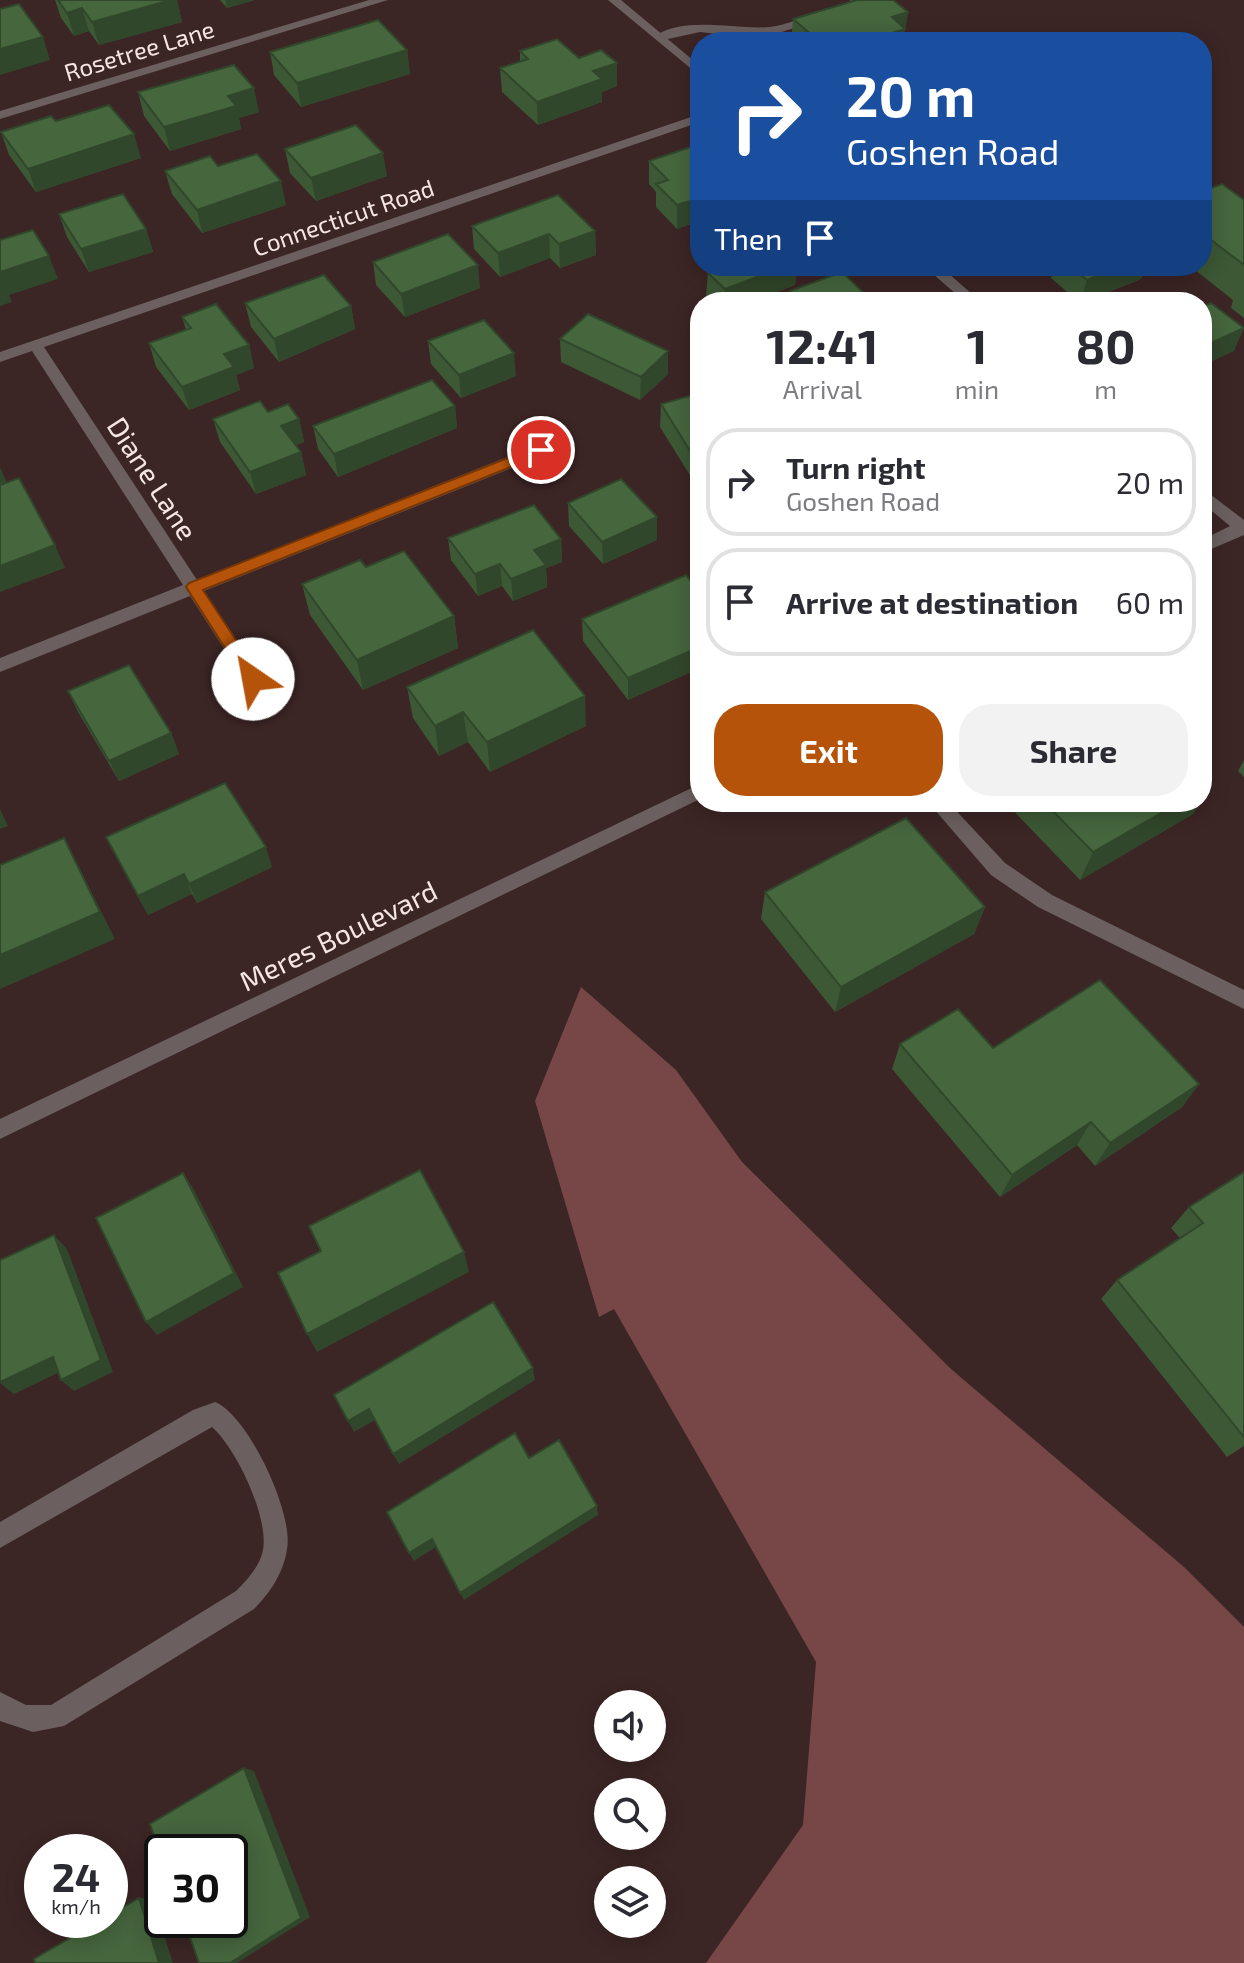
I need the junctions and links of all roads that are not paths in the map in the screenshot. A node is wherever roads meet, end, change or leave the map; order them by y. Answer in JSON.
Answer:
{"nodes":[{"id":1,"x":382,"y":0,"type":"edge"},
{"id":2,"x":614,"y":0,"type":"edge"},
{"id":3,"x":833,"y":11,"type":"edge"},
{"id":4,"x":659,"y":37,"type":"junction"},
{"id":5,"x":690,"y":63,"type":"edge"},
{"id":6,"x":0,"y":115,"type":"edge"},
{"id":7,"x":690,"y":121,"type":"edge"},
{"id":8,"x":943,"y":276,"type":"edge"},
{"id":9,"x":962,"y":292,"type":"edge"},
{"id":10,"x":35,"y":345,"type":"junction"},
{"id":11,"x":0,"y":357,"type":"edge"},
{"id":12,"x":541,"y":450,"type":"dead end"},
{"id":13,"x":1212,"y":502,"type":"edge"},
{"id":14,"x":1243,"y":528,"type":"edge"},
{"id":15,"x":1212,"y":542,"type":"edge"},
{"id":16,"x":194,"y":587,"type":"junction"},
{"id":17,"x":0,"y":665,"type":"edge"},
{"id":18,"x":253,"y":679,"type":"dead end"},
{"id":19,"x":690,"y":796,"type":"edge"},
{"id":20,"x":946,"y":812,"type":"edge"},
{"id":21,"x":1244,"y":1000,"type":"edge"},
{"id":22,"x":0,"y":1129,"type":"edge"},
{"id":23,"x":0,"y":1536,"type":"edge"},
{"id":24,"x":0,"y":1705,"type":"edge"}],
"edges":[{"from":1,"to":6,"type":"street","name":"Rosetree Lane"},
{"from":2,"to":4,"type":"street"},
{"from":3,"to":4,"type":"street"},
{"from":4,"to":5,"type":"street"},
{"from":7,"to":10,"type":"street","name":"Connecticut Road"},
{"from":8,"to":9,"type":"street"},
{"from":10,"to":11,"type":"street","name":"Connecticut Road"},
{"from":10,"to":16,"type":"street","name":"Diane Lane"},
{"from":12,"to":16,"type":"street"},
{"from":13,"to":14,"type":"street"},
{"from":14,"to":15,"type":"street"},
{"from":16,"to":17,"type":"street"},
{"from":16,"to":18,"type":"street","name":"Diane Lane"},
{"from":19,"to":22,"type":"street","name":"Meres Boulevard"},
{"from":20,"to":21,"type":"street"},
{"from":23,"to":24,"type":"street"}]}
